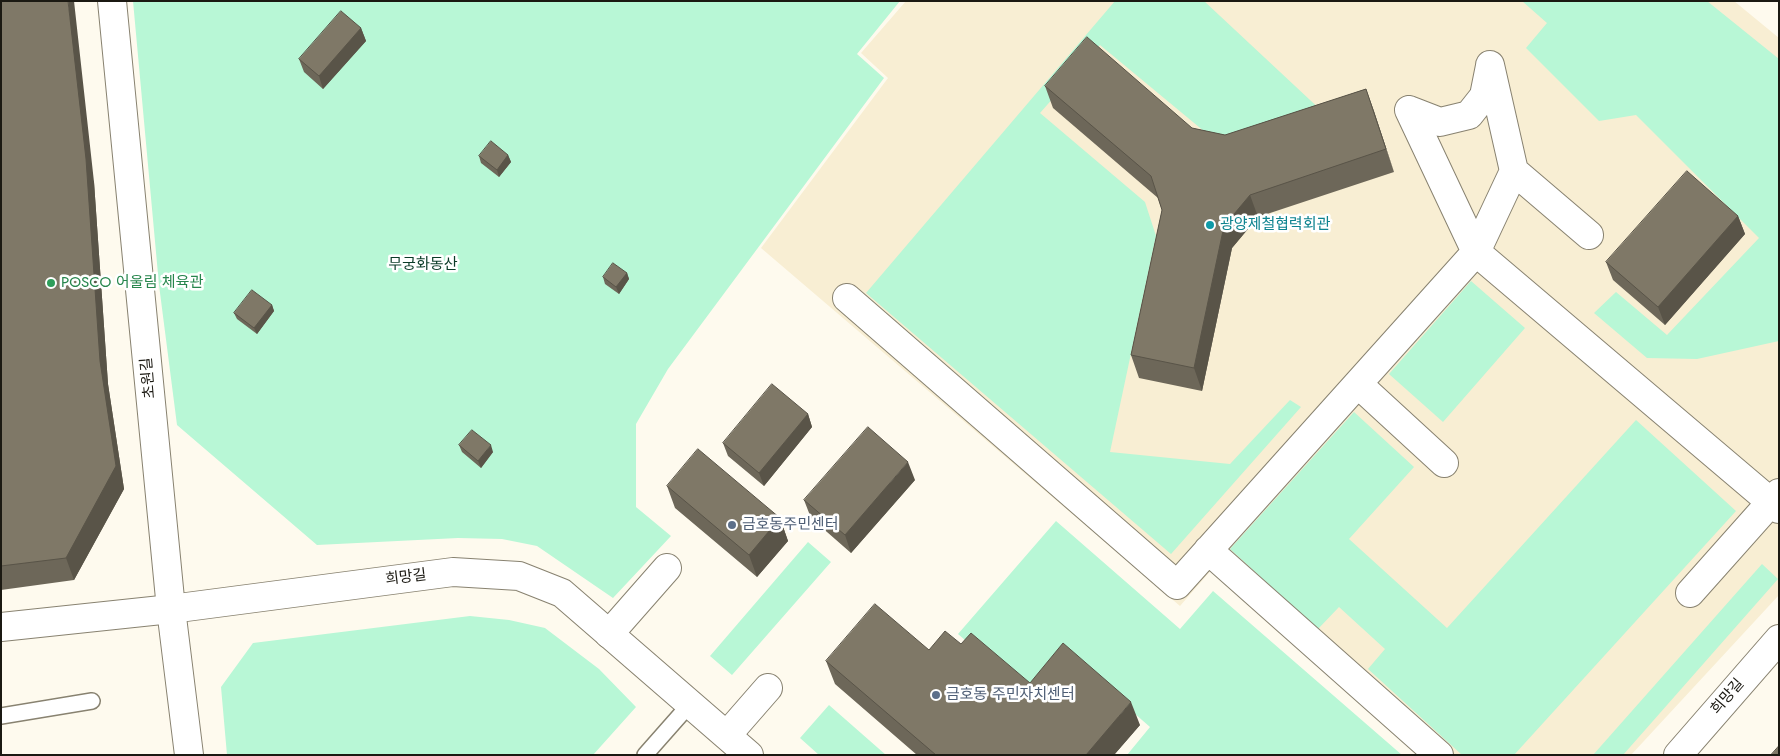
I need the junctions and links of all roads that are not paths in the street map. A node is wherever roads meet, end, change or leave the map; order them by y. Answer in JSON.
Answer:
{"nodes":[{"id":1,"x":112,"y":1,"type":"edge"},
{"id":2,"x":1514,"y":171,"type":"junction"},
{"id":3,"x":1589,"y":235,"type":"dead end"},
{"id":4,"x":1476,"y":252,"type":"junction"},
{"id":5,"x":847,"y":298,"type":"dead end"},
{"id":6,"x":1358,"y":384,"type":"junction"},
{"id":7,"x":1444,"y":463,"type":"dead end"},
{"id":8,"x":1776,"y":502,"type":"edge"},
{"id":9,"x":1208,"y":550,"type":"junction"},
{"id":10,"x":667,"y":568,"type":"dead end"},
{"id":11,"x":1690,"y":593,"type":"dead end"},
{"id":12,"x":171,"y":608,"type":"junction"},
{"id":13,"x":1,"y":627,"type":"edge"},
{"id":14,"x":609,"y":634,"type":"junction"},
{"id":15,"x":1779,"y":639,"type":"edge"},
{"id":16,"x":768,"y":688,"type":"dead end"},
{"id":17,"x":92,"y":701,"type":"dead end"},
{"id":18,"x":690,"y":704,"type":"junction"},
{"id":19,"x":1,"y":716,"type":"edge"},
{"id":20,"x":727,"y":735,"type":"junction"},
{"id":21,"x":189,"y":755,"type":"edge"},
{"id":22,"x":645,"y":755,"type":"edge"},
{"id":23,"x":750,"y":755,"type":"edge"},
{"id":24,"x":1439,"y":755,"type":"edge"},
{"id":25,"x":1678,"y":755,"type":"edge"}],
"edges":[{"from":1,"to":12,"type":"street","name":"초원길"},
{"from":2,"to":3,"type":"street"},
{"from":2,"to":4,"type":"street"},
{"from":2,"to":4,"type":"street"},
{"from":4,"to":6,"type":"street"},
{"from":4,"to":8,"type":"street"},
{"from":5,"to":9,"type":"street"},
{"from":6,"to":7,"type":"street"},
{"from":6,"to":9,"type":"street"},
{"from":8,"to":11,"type":"street"},
{"from":9,"to":24,"type":"street"},
{"from":10,"to":14,"type":"street"},
{"from":12,"to":13,"type":"street","name":"희망길"},
{"from":12,"to":14,"type":"street","name":"희망길"},
{"from":12,"to":21,"type":"street","name":"초원길"},
{"from":14,"to":18,"type":"street","name":"희망길"},
{"from":15,"to":25,"type":"street","name":"희망길"},
{"from":16,"to":20,"type":"street"},
{"from":17,"to":19,"type":"lane"},
{"from":18,"to":20,"type":"street","name":"희망길"},
{"from":18,"to":22,"type":"lane"},
{"from":20,"to":23,"type":"street","name":"희망길"}]}
